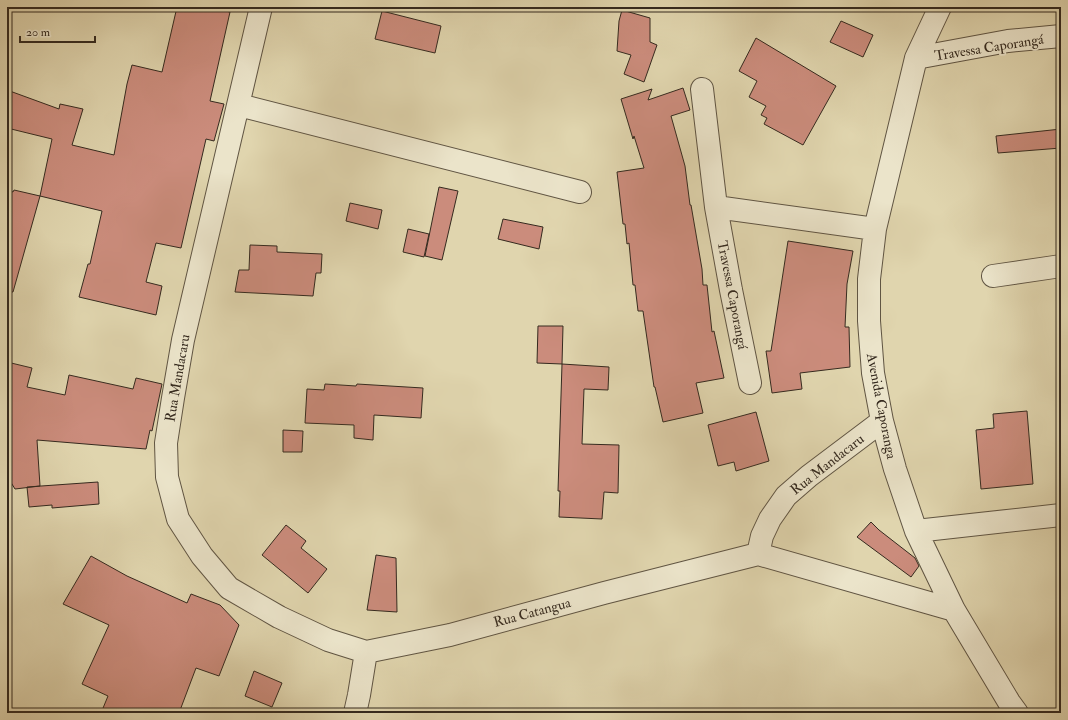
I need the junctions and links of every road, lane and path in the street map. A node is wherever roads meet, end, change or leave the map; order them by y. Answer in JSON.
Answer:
{"nodes":[{"id":1,"x":260,"y":7,"type":"edge"},
{"id":2,"x":940,"y":7,"type":"edge"},
{"id":3,"x":1061,"y":36,"type":"edge"},
{"id":4,"x":916,"y":58,"type":"junction"},
{"id":5,"x":702,"y":89,"type":"dead end"},
{"id":6,"x":239,"y":105,"type":"junction"},
{"id":7,"x":580,"y":192,"type":"dead end"},
{"id":8,"x":716,"y":208,"type":"junction"},
{"id":9,"x":875,"y":229,"type":"junction"},
{"id":10,"x":1061,"y":266,"type":"edge"},
{"id":11,"x":993,"y":276,"type":"dead end"},
{"id":12,"x":750,"y":383,"type":"dead end"},
{"id":13,"x":882,"y":421,"type":"junction"},
{"id":14,"x":1061,"y":515,"type":"edge"},
{"id":15,"x":916,"y":531,"type":"junction"},
{"id":16,"x":758,"y":554,"type":"junction"},
{"id":17,"x":954,"y":610,"type":"junction"},
{"id":18,"x":366,"y":652,"type":"junction"},
{"id":19,"x":355,"y":713,"type":"edge"},
{"id":20,"x":1017,"y":713,"type":"edge"}],
"edges":[{"from":1,"to":6,"type":"street","name":"Rua Mandacaru"},
{"from":2,"to":4,"type":"street","name":"Avenida Caporanga"},
{"from":3,"to":4,"type":"street","name":"Travessa Caporangá"},
{"from":4,"to":9,"type":"street","name":"Avenida Caporanga"},
{"from":5,"to":8,"type":"street","name":"Travessa Caporangá"},
{"from":6,"to":7,"type":"street"},
{"from":6,"to":18,"type":"street","name":"Rua Mandacaru"},
{"from":8,"to":9,"type":"street"},
{"from":8,"to":12,"type":"street","name":"Travessa Caporangá"},
{"from":9,"to":13,"type":"street","name":"Avenida Caporanga"},
{"from":10,"to":11,"type":"street"},
{"from":13,"to":15,"type":"street","name":"Avenida Caporanga"},
{"from":13,"to":16,"type":"street","name":"Rua Mandacaru"},
{"from":14,"to":15,"type":"street"},
{"from":15,"to":17,"type":"street","name":"Avenida Caporanga"},
{"from":16,"to":17,"type":"street"},
{"from":16,"to":18,"type":"street","name":"Rua Catangua"},
{"from":17,"to":20,"type":"street","name":"Avenida Caporanga"},
{"from":18,"to":19,"type":"street"}]}
